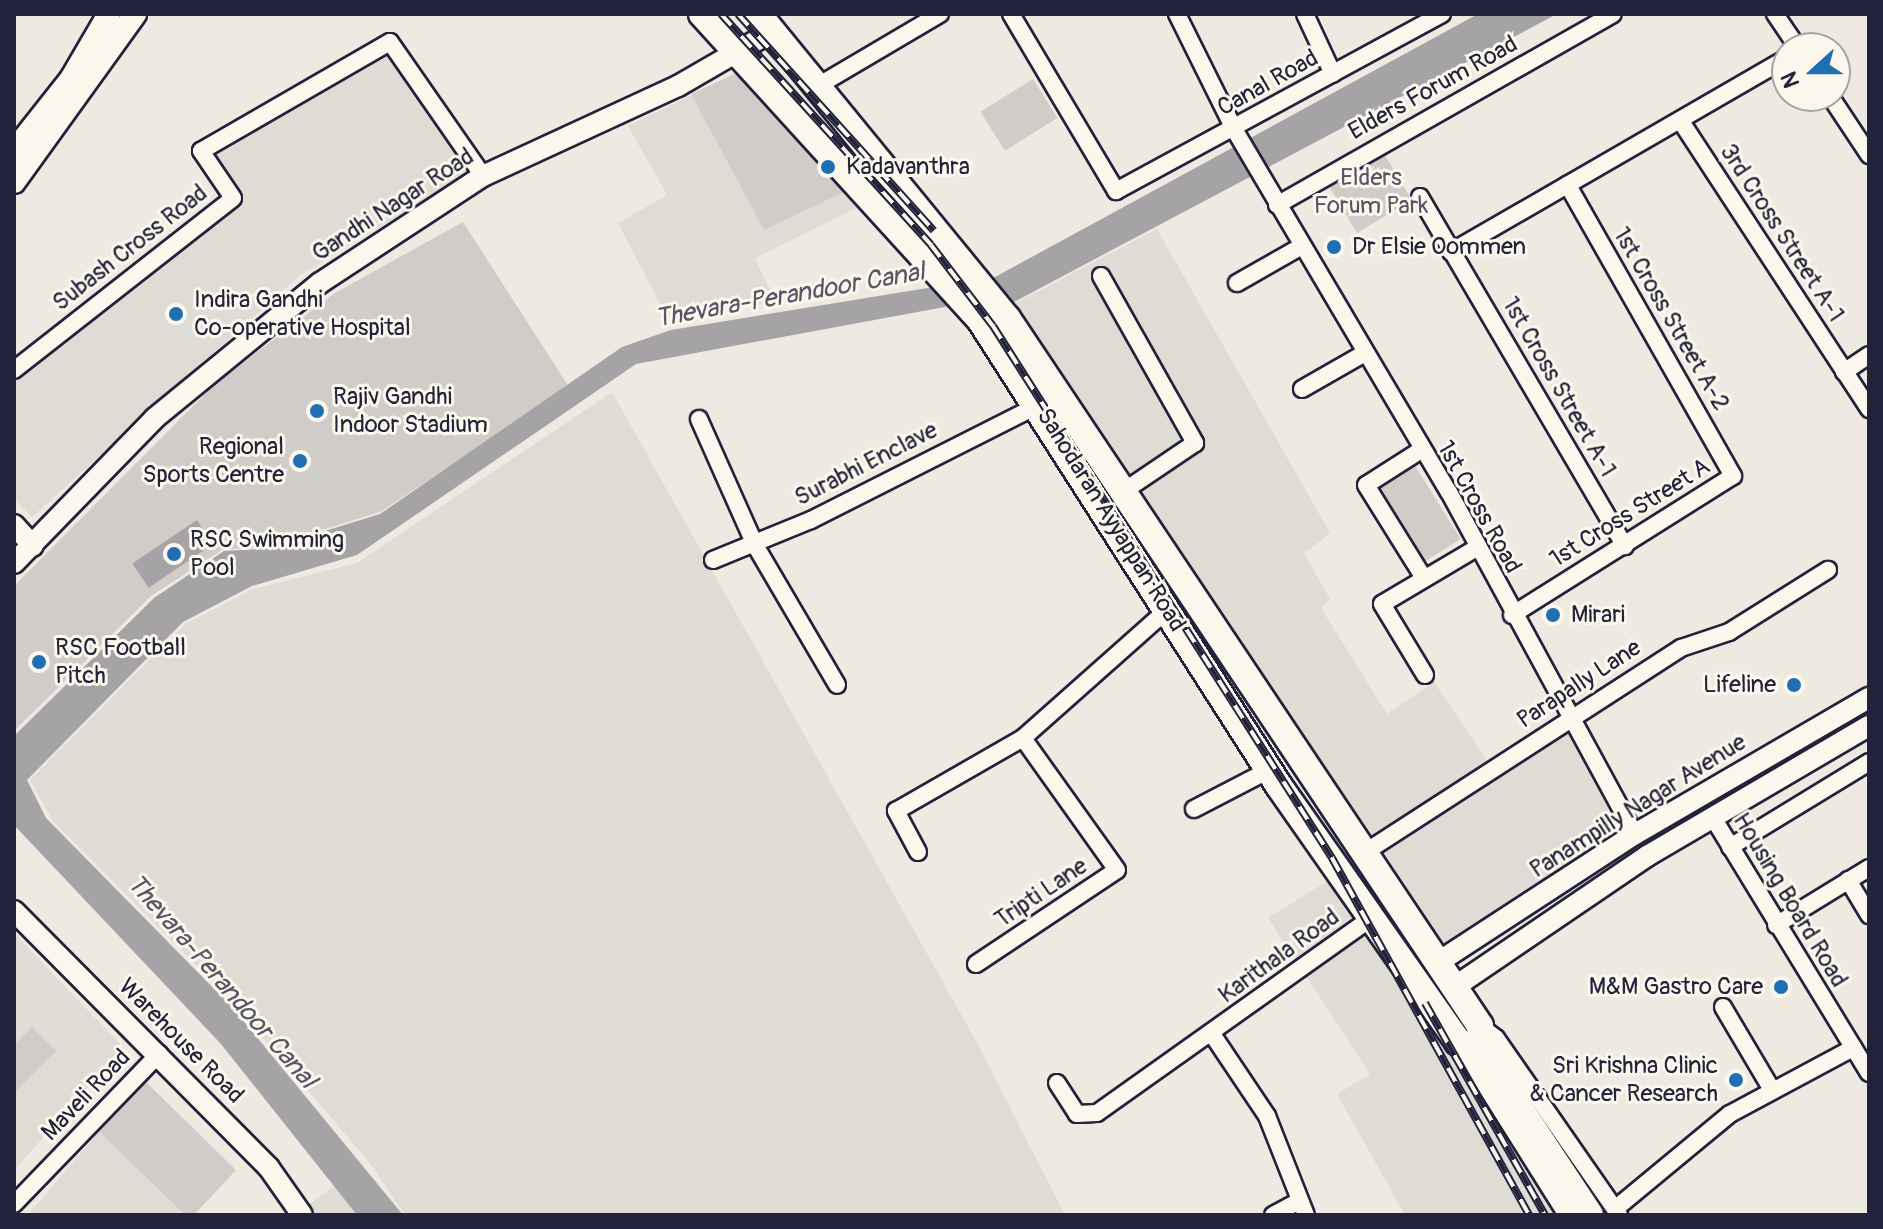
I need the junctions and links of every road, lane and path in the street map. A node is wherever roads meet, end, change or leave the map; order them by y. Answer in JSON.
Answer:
{"nodes":[{"id":1,"x":109,"y":14,"type":"edge"},
{"id":2,"x":135,"y":14,"type":"edge"},
{"id":3,"x":702,"y":14,"type":"edge"},
{"id":4,"x":940,"y":14,"type":"edge"},
{"id":5,"x":1011,"y":14,"type":"edge"},
{"id":6,"x":1177,"y":14,"type":"edge"},
{"id":7,"x":1305,"y":14,"type":"edge"},
{"id":8,"x":1442,"y":14,"type":"edge"},
{"id":9,"x":1613,"y":14,"type":"edge"},
{"id":10,"x":1775,"y":14,"type":"edge"},
{"id":11,"x":765,"y":22,"type":"edge"},
{"id":12,"x":1787,"y":32,"type":"edge"},
{"id":13,"x":740,"y":54,"type":"junction"},
{"id":14,"x":1771,"y":68,"type":"edge"},
{"id":15,"x":1333,"y":74,"type":"junction"},
{"id":16,"x":821,"y":84,"type":"junction"},
{"id":17,"x":1845,"y":112,"type":"edge"},
{"id":18,"x":1682,"y":123,"type":"junction"},
{"id":19,"x":1234,"y":129,"type":"junction"},
{"id":20,"x":1862,"y":131,"type":"edge"},
{"id":21,"x":14,"y":151,"type":"edge"},
{"id":22,"x":1869,"y":155,"type":"edge"},
{"id":23,"x":483,"y":176,"type":"junction"},
{"id":24,"x":14,"y":182,"type":"edge"},
{"id":25,"x":1568,"y":185,"type":"junction"},
{"id":26,"x":1420,"y":197,"type":"dead end"},
{"id":27,"x":1277,"y":205,"type":"junction"},
{"id":28,"x":1300,"y":247,"type":"junction"},
{"id":29,"x":1451,"y":252,"type":"junction"},
{"id":30,"x":1101,"y":276,"type":"dead end"},
{"id":31,"x":962,"y":278,"type":"junction"},
{"id":32,"x":1237,"y":283,"type":"dead end"},
{"id":33,"x":994,"y":320,"type":"junction"},
{"id":34,"x":1363,"y":354,"type":"junction"},
{"id":35,"x":1869,"y":355,"type":"edge"},
{"id":36,"x":14,"y":370,"type":"edge"},
{"id":37,"x":1844,"y":372,"type":"junction"},
{"id":38,"x":1302,"y":389,"type":"dead end"},
{"id":39,"x":1039,"y":405,"type":"junction"},
{"id":40,"x":1869,"y":409,"type":"edge"},
{"id":41,"x":699,"y":419,"type":"dead end"},
{"id":42,"x":1421,"y":450,"type":"junction"},
{"id":43,"x":1733,"y":476,"type":"joint"},
{"id":44,"x":1121,"y":493,"type":"junction"},
{"id":45,"x":14,"y":525,"type":"edge"},
{"id":46,"x":755,"y":545,"type":"junction"},
{"id":47,"x":33,"y":546,"type":"junction"},
{"id":48,"x":1625,"y":546,"type":"junction"},
{"id":49,"x":1478,"y":547,"type":"junction"},
{"id":50,"x":713,"y":560,"type":"dead end"},
{"id":51,"x":14,"y":563,"type":"edge"},
{"id":52,"x":1828,"y":570,"type":"dead end"},
{"id":53,"x":1424,"y":578,"type":"junction"},
{"id":54,"x":1167,"y":610,"type":"junction"},
{"id":55,"x":1512,"y":615,"type":"junction"},
{"id":56,"x":1425,"y":675,"type":"dead end"},
{"id":57,"x":837,"y":685,"type":"dead end"},
{"id":58,"x":1869,"y":698,"type":"edge"},
{"id":59,"x":1575,"y":715,"type":"junction"},
{"id":60,"x":1869,"y":726,"type":"edge"},
{"id":61,"x":1023,"y":738,"type":"junction"},
{"id":62,"x":1869,"y":762,"type":"edge"},
{"id":63,"x":1306,"y":764,"type":"junction"},
{"id":64,"x":1274,"y":778,"type":"junction"},
{"id":65,"x":1700,"y":795,"type":"junction"},
{"id":66,"x":1194,"y":809,"type":"dead end"},
{"id":67,"x":1712,"y":816,"type":"junction"},
{"id":68,"x":1635,"y":834,"type":"junction"},
{"id":69,"x":1730,"y":847,"type":"junction"},
{"id":70,"x":918,"y":852,"type":"dead end"},
{"id":71,"x":1364,"y":853,"type":"junction"},
{"id":72,"x":1647,"y":856,"type":"junction"},
{"id":73,"x":1869,"y":868,"type":"edge"},
{"id":74,"x":1848,"y":880,"type":"junction"},
{"id":75,"x":14,"y":911,"type":"edge"},
{"id":76,"x":1869,"y":915,"type":"edge"},
{"id":77,"x":1373,"y":917,"type":"junction"},
{"id":78,"x":1776,"y":925,"type":"junction"},
{"id":79,"x":1437,"y":963,"type":"junction"},
{"id":80,"x":976,"y":964,"type":"dead end"},
{"id":81,"x":1412,"y":972,"type":"junction"},
{"id":82,"x":1453,"y":988,"type":"junction"},
{"id":83,"x":1723,"y":1007,"type":"dead end"},
{"id":84,"x":1212,"y":1034,"type":"junction"},
{"id":85,"x":1473,"y":1039,"type":"junction"},
{"id":86,"x":1853,"y":1048,"type":"junction"},
{"id":87,"x":159,"y":1054,"type":"junction"},
{"id":88,"x":1869,"y":1073,"type":"edge"},
{"id":89,"x":1057,"y":1083,"type":"dead end"},
{"id":90,"x":1772,"y":1090,"type":"junction"},
{"id":91,"x":14,"y":1204,"type":"edge"},
{"id":92,"x":1302,"y":1208,"type":"edge"},
{"id":93,"x":1608,"y":1213,"type":"edge"},
{"id":94,"x":302,"y":1215,"type":"edge"},
{"id":95,"x":1273,"y":1215,"type":"edge"},
{"id":96,"x":1567,"y":1215,"type":"edge"}],
"edges":[{"from":1,"to":21,"type":"main road"},
{"from":2,"to":24,"type":"main road"},
{"from":3,"to":13,"type":"main road","name":"Sahodaran Ayyappan Road"},
{"from":4,"to":16,"type":"street"},
{"from":5,"to":19,"type":"street","name":"Canal Road"},
{"from":6,"to":19,"type":"street","name":"1st Cross Road"},
{"from":7,"to":15,"type":"street"},
{"from":8,"to":15,"type":"street","name":"Canal Road"},
{"from":9,"to":27,"type":"street","name":"Elders Forum Road"},
{"from":10,"to":12,"type":"street"},
{"from":11,"to":13,"type":"street","name":"Gandhi Nagar Road"},
{"from":11,"to":16,"type":"main road","name":"Sahodaran Ayyappan Road"},
{"from":13,"to":23,"type":"street","name":"Gandhi Nagar Road"},
{"from":13,"to":31,"type":"main road","name":"Sahodaran Ayyappan Road"},
{"from":14,"to":18,"type":"street"},
{"from":15,"to":19,"type":"street","name":"Canal Road"},
{"from":16,"to":31,"type":"main road","name":"Sahodaran Ayyappan Road"},
{"from":17,"to":20,"type":"street"},
{"from":18,"to":25,"type":"street"},
{"from":18,"to":37,"type":"street","name":"3rd Cross Street A-1"},
{"from":19,"to":27,"type":"street","name":"1st Cross Road"},
{"from":20,"to":22,"type":"street"},
{"from":23,"to":36,"type":"street","name":"Subash Cross Road"},
{"from":23,"to":47,"type":"street","name":"Gandhi Nagar Road"},
{"from":25,"to":29,"type":"street"},
{"from":25,"to":43,"type":"street","name":"1st Cross Street A-2"},
{"from":26,"to":29,"type":"street","name":"1st Cross Street A-1"},
{"from":27,"to":28,"type":"street","name":"1st Cross Road"},
{"from":28,"to":32,"type":"street"},
{"from":28,"to":34,"type":"street","name":"1st Cross Road"},
{"from":29,"to":48,"type":"street","name":"1st Cross Street A-1"},
{"from":30,"to":44,"type":"street"},
{"from":31,"to":33,"type":"main road","name":"Sahodaran Ayyappan Road"},
{"from":33,"to":39,"type":"main road","name":"Sahodaran Ayyappan Road"},
{"from":33,"to":44,"type":"main road","name":"Sahodaran Ayyappan Road"},
{"from":34,"to":38,"type":"street"},
{"from":34,"to":42,"type":"street","name":"1st Cross Road"},
{"from":35,"to":37,"type":"street"},
{"from":37,"to":40,"type":"street","name":"3rd Cross Street A-1"},
{"from":39,"to":46,"type":"street","name":"Surabhi Enclave"},
{"from":39,"to":54,"type":"main road","name":"Sahodaran Ayyappan Road"},
{"from":41,"to":46,"type":"street"},
{"from":42,"to":49,"type":"street","name":"1st Cross Road"},
{"from":42,"to":53,"type":"street"},
{"from":43,"to":48,"type":"street","name":"1st Cross Street A"},
{"from":44,"to":63,"type":"main road","name":"Sahodaran Ayyappan Road"},
{"from":45,"to":47,"type":"street"},
{"from":46,"to":50,"type":"street","name":"Surabhi Enclave"},
{"from":46,"to":57,"type":"street"},
{"from":47,"to":51,"type":"street","name":"Gandhi Nagar Road"},
{"from":48,"to":55,"type":"street","name":"1st Cross Street A"},
{"from":49,"to":53,"type":"street"},
{"from":49,"to":55,"type":"street","name":"1st Cross Road"},
{"from":52,"to":59,"type":"street","name":"Parapally Lane"},
{"from":53,"to":56,"type":"street"},
{"from":54,"to":61,"type":"street"},
{"from":54,"to":64,"type":"main road","name":"Sahodaran Ayyappan Road"},
{"from":55,"to":59,"type":"street","name":"1st Cross Road"},
{"from":58,"to":65,"type":"street","name":"Panampilly Nagar Avenue"},
{"from":59,"to":68,"type":"street","name":"1st Cross Road"},
{"from":59,"to":71,"type":"street","name":"Parapally Lane"},
{"from":60,"to":67,"type":"street","name":"Panampilly Nagar Avenue"},
{"from":61,"to":70,"type":"street"},
{"from":61,"to":80,"type":"street","name":"Tripti Lane"},
{"from":62,"to":69,"type":"street"},
{"from":63,"to":64,"type":"main road"},
{"from":63,"to":71,"type":"main road","name":"Sahodaran Ayyappan Road"},
{"from":64,"to":66,"type":"street"},
{"from":64,"to":77,"type":"main road","name":"Sahodaran Ayyappan Road"},
{"from":65,"to":67,"type":"street"},
{"from":65,"to":68,"type":"street","name":"Panampilly Nagar Avenue"},
{"from":67,"to":69,"type":"street","name":"Housing Board Road"},
{"from":67,"to":72,"type":"street","name":"Panampilly Nagar Avenue"},
{"from":68,"to":72,"type":"street"},
{"from":68,"to":79,"type":"street","name":"Panampilly Nagar Avenue"},
{"from":69,"to":78,"type":"street","name":"Housing Board Road"},
{"from":71,"to":79,"type":"main road","name":"Sahodaran Ayyappan Road"},
{"from":72,"to":82,"type":"street","name":"Panampilly Nagar Avenue"},
{"from":73,"to":74,"type":"street"},
{"from":74,"to":76,"type":"street"},
{"from":74,"to":78,"type":"street"},
{"from":75,"to":87,"type":"street","name":"Warehouse Road"},
{"from":77,"to":81,"type":"main road","name":"Sahodaran Ayyappan Road"},
{"from":77,"to":84,"type":"street","name":"Karithala Road"},
{"from":78,"to":86,"type":"street","name":"Housing Board Road"},
{"from":79,"to":82,"type":"main road","name":"Sahodaran Ayyappan Road"},
{"from":81,"to":82,"type":"main road"},
{"from":81,"to":85,"type":"main road","name":"Sahodaran Ayyappan Road"},
{"from":82,"to":85,"type":"main road","name":"Sahodaran Ayyappan Road"},
{"from":83,"to":90,"type":"street"},
{"from":84,"to":89,"type":"street","name":"Karithala Road"},
{"from":84,"to":92,"type":"street","name":"Karithala Road"},
{"from":85,"to":93,"type":"street"},
{"from":85,"to":93,"type":"main road","name":"Sahodaran Ayyappan Road"},
{"from":85,"to":96,"type":"street"},
{"from":86,"to":88,"type":"street","name":"Housing Board Road"},
{"from":86,"to":90,"type":"street"},
{"from":87,"to":91,"type":"street","name":"Maveli Road"},
{"from":87,"to":94,"type":"street","name":"Warehouse Road"},
{"from":90,"to":93,"type":"street"},
{"from":92,"to":95,"type":"street"}]}
